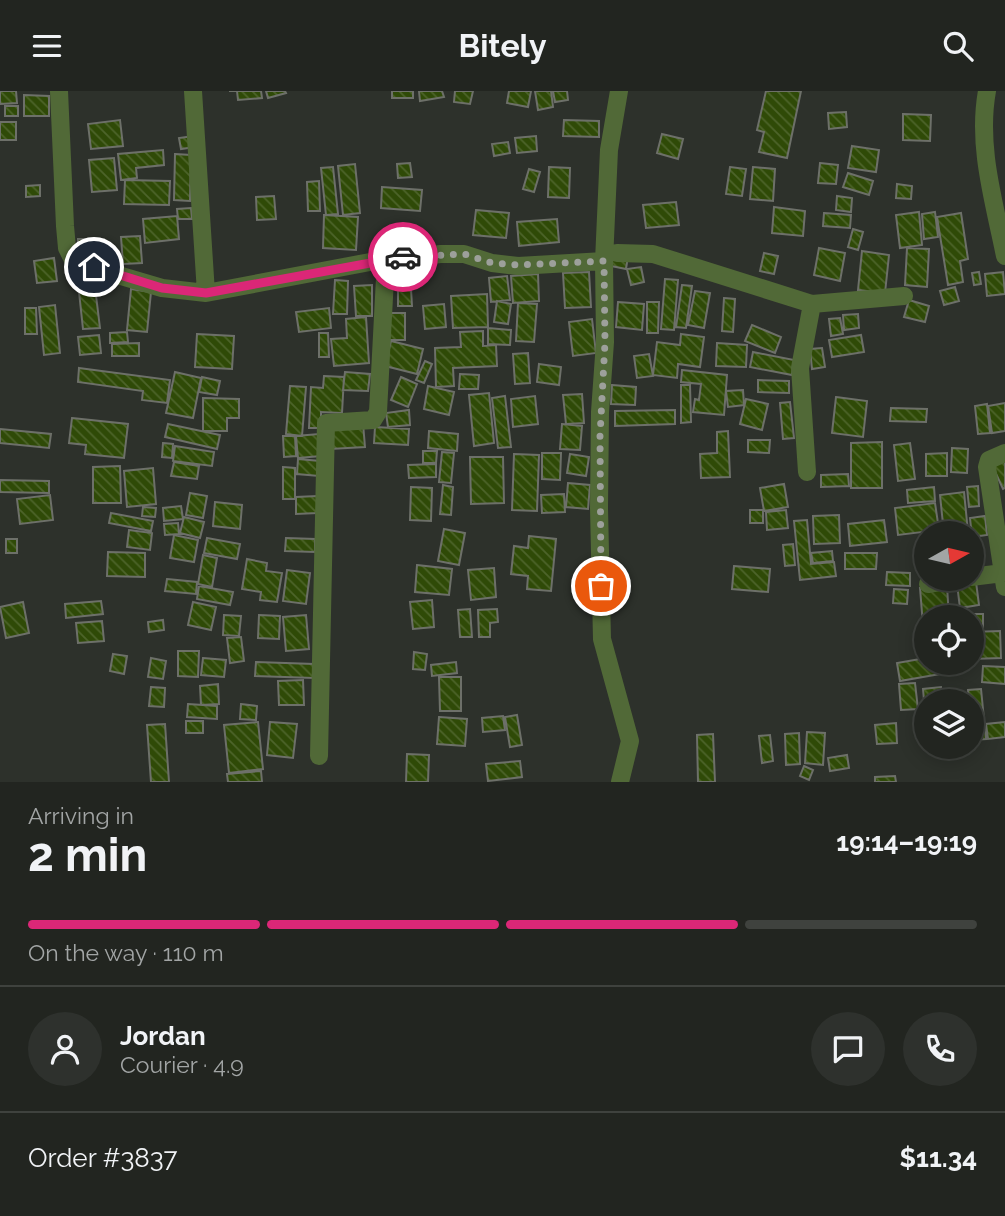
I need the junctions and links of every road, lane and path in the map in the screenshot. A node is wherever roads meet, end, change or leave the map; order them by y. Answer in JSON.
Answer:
{"nodes":[{"id":1,"x":60,"y":91,"type":"edge"},
{"id":2,"x":193,"y":91,"type":"edge"},
{"id":3,"x":619,"y":91,"type":"edge"},
{"id":4,"x":987,"y":91,"type":"edge"},
{"id":5,"x":1005,"y":256,"type":"edge"},
{"id":6,"x":610,"y":257,"type":"junction"},
{"id":7,"x":386,"y":259,"type":"junction"},
{"id":8,"x":206,"y":293,"type":"junction"},
{"id":9,"x":904,"y":296,"type":"dead end"},
{"id":10,"x":812,"y":304,"type":"junction"},
{"id":11,"x":1005,"y":453,"type":"edge"},
{"id":12,"x":807,"y":472,"type":"dead end"},
{"id":13,"x":984,"y":578,"type":"edge"},
{"id":14,"x":1004,"y":580,"type":"edge"},
{"id":15,"x":320,"y":756,"type":"dead end"},
{"id":16,"x":620,"y":782,"type":"edge"}],
"edges":[{"from":1,"to":8,"type":"street"},
{"from":2,"to":8,"type":"street"},
{"from":3,"to":6,"type":"street"},
{"from":4,"to":5,"type":"street"},
{"from":6,"to":7,"type":"street"},
{"from":6,"to":10,"type":"street"},
{"from":6,"to":16,"type":"street"},
{"from":7,"to":8,"type":"street"},
{"from":7,"to":15,"type":"street"},
{"from":9,"to":10,"type":"street"},
{"from":10,"to":12,"type":"street"},
{"from":11,"to":14,"type":"street"},
{"from":13,"to":14,"type":"street"}]}
